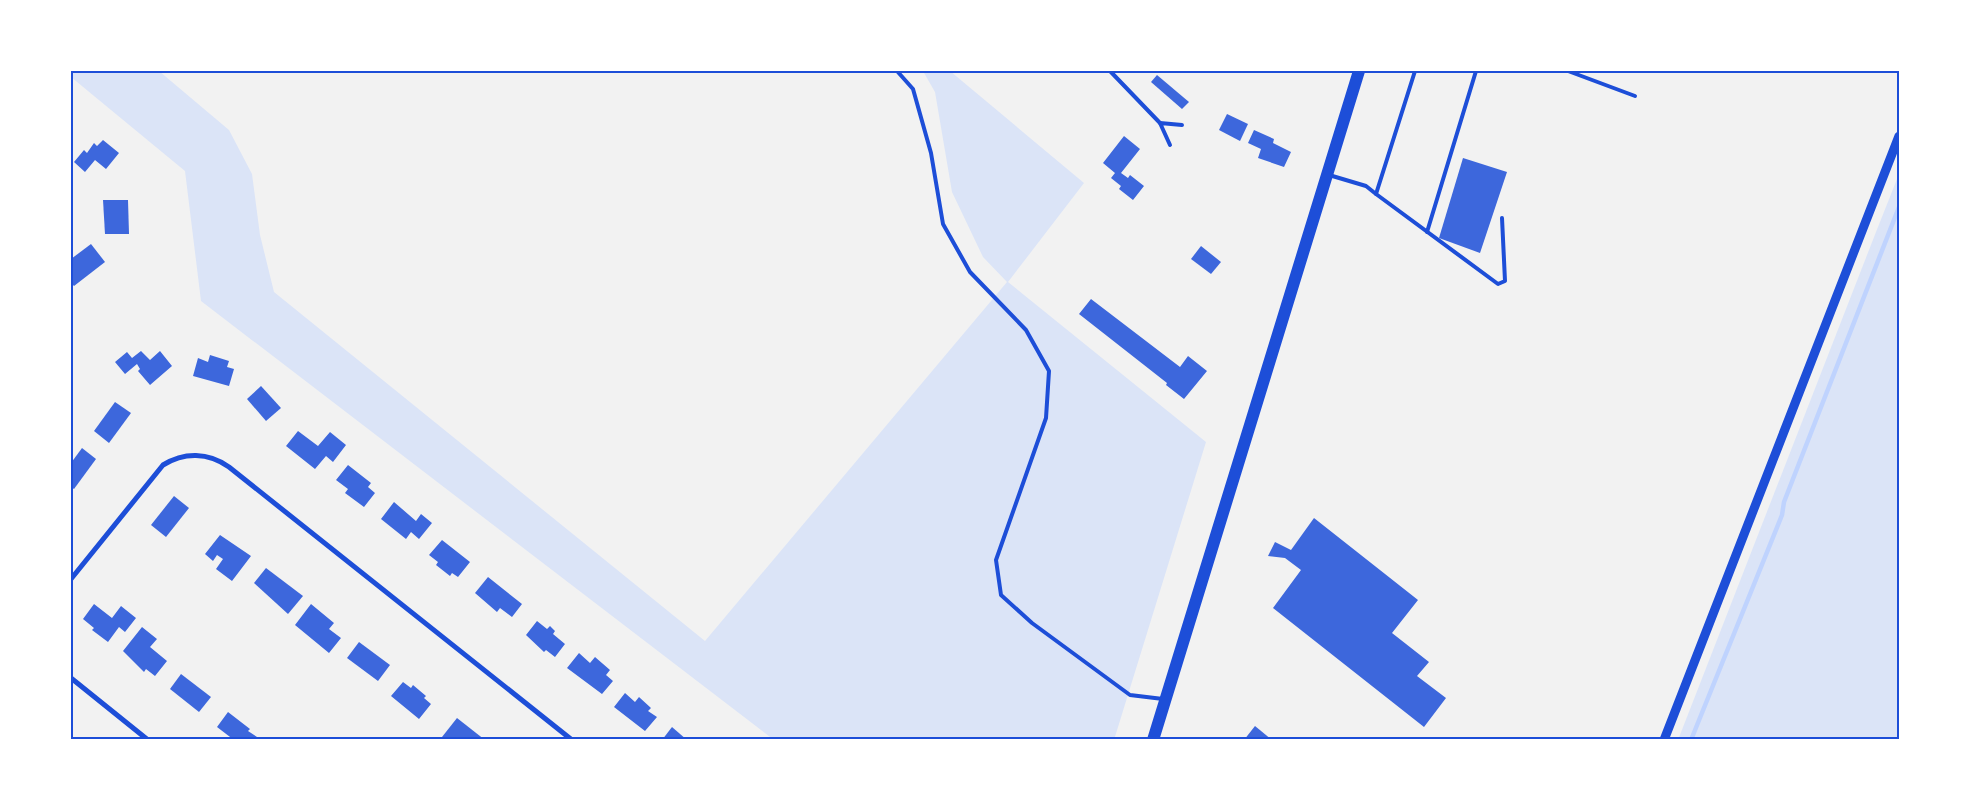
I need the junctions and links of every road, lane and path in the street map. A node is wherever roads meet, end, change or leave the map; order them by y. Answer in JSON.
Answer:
{"nodes":[{"id":1,"x":897,"y":71,"type":"edge"},
{"id":2,"x":1110,"y":71,"type":"edge"},
{"id":3,"x":1359,"y":71,"type":"edge"},
{"id":4,"x":1415,"y":71,"type":"edge"},
{"id":5,"x":1476,"y":71,"type":"edge"},
{"id":6,"x":1568,"y":71,"type":"edge"},
{"id":7,"x":1635,"y":96,"type":"dead end"},
{"id":8,"x":1160,"y":123,"type":"junction"},
{"id":9,"x":1182,"y":125,"type":"dead end"},
{"id":10,"x":1899,"y":136,"type":"edge"},
{"id":11,"x":1170,"y":145,"type":"dead end"},
{"id":12,"x":1327,"y":174,"type":"junction"},
{"id":13,"x":1376,"y":194,"type":"junction"},
{"id":14,"x":1502,"y":218,"type":"dead end"},
{"id":15,"x":1427,"y":232,"type":"junction"},
{"id":16,"x":71,"y":579,"type":"edge"},
{"id":17,"x":71,"y":678,"type":"edge"},
{"id":18,"x":1165,"y":699,"type":"junction"},
{"id":19,"x":148,"y":740,"type":"edge"},
{"id":20,"x":572,"y":740,"type":"edge"},
{"id":21,"x":1153,"y":740,"type":"edge"},
{"id":22,"x":1664,"y":740,"type":"edge"}],
"edges":[{"from":1,"to":18,"type":"lane"},
{"from":2,"to":8,"type":"lane"},
{"from":3,"to":12,"type":"main road"},
{"from":4,"to":13,"type":"lane"},
{"from":5,"to":15,"type":"lane"},
{"from":6,"to":7,"type":"lane"},
{"from":8,"to":9,"type":"lane"},
{"from":8,"to":11,"type":"lane"},
{"from":10,"to":22,"type":"street"},
{"from":12,"to":13,"type":"lane"},
{"from":12,"to":18,"type":"main road"},
{"from":13,"to":15,"type":"lane"},
{"from":14,"to":15,"type":"lane"},
{"from":16,"to":20,"type":"street"},
{"from":17,"to":19,"type":"street"},
{"from":18,"to":21,"type":"main road"}]}
